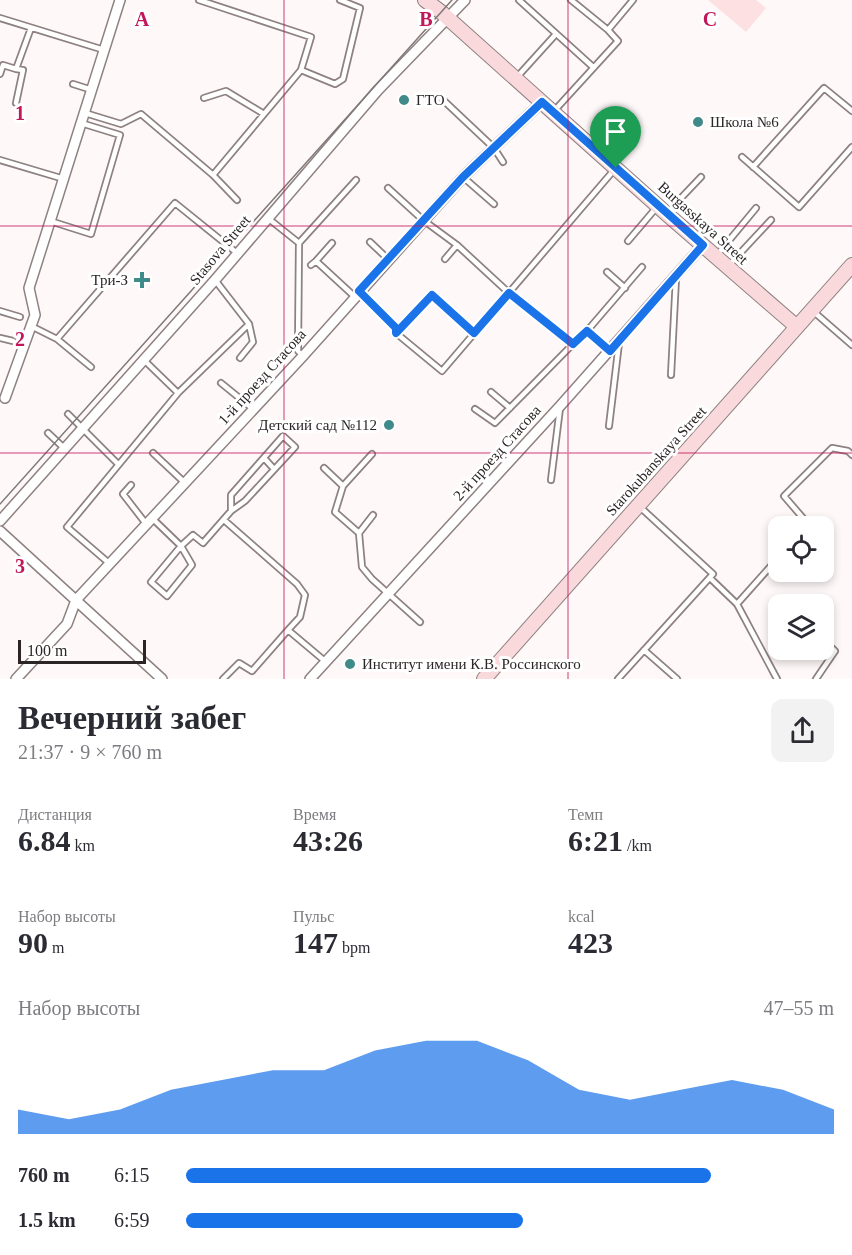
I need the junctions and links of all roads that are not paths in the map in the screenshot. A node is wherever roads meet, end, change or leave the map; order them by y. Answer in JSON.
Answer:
{"nodes":[{"id":1,"x":120,"y":0,"type":"edge"},
{"id":2,"x":199,"y":0,"type":"edge"},
{"id":3,"x":340,"y":0,"type":"edge"},
{"id":4,"x":425,"y":0,"type":"edge"},
{"id":5,"x":465,"y":0,"type":"edge"},
{"id":6,"x":519,"y":0,"type":"edge"},
{"id":7,"x":571,"y":0,"type":"edge"},
{"id":8,"x":633,"y":0,"type":"edge"},
{"id":9,"x":212,"y":2,"type":"edge"},
{"id":10,"x":0,"y":18,"type":"edge"},
{"id":11,"x":448,"y":19,"type":"junction"},
{"id":12,"x":31,"y":28,"type":"junction"},
{"id":13,"x":608,"y":30,"type":"junction"},
{"id":14,"x":556,"y":34,"type":"junction"},
{"id":15,"x":104,"y":50,"type":"junction"},
{"id":16,"x":593,"y":68,"type":"junction"},
{"id":17,"x":16,"y":69,"type":"junction"},
{"id":18,"x":301,"y":70,"type":"junction"},
{"id":19,"x":0,"y":74,"type":"edge"},
{"id":20,"x":516,"y":78,"type":"junction"},
{"id":21,"x":73,"y":84,"type":"dead end"},
{"id":22,"x":92,"y":90,"type":"junction"},
{"id":23,"x":204,"y":98,"type":"dead end"},
{"id":24,"x":441,"y":98,"type":"dead end"},
{"id":25,"x":16,"y":103,"type":"dead end"},
{"id":26,"x":548,"y":107,"type":"junction"},
{"id":27,"x":852,"y":111,"type":"edge"},
{"id":28,"x":84,"y":113,"type":"junction"},
{"id":29,"x":264,"y":114,"type":"junction"},
{"id":30,"x":81,"y":123,"type":"junction"},
{"id":31,"x":852,"y":147,"type":"edge"},
{"id":32,"x":494,"y":148,"type":"junction"},
{"id":33,"x":742,"y":157,"type":"dead end"},
{"id":34,"x":0,"y":160,"type":"edge"},
{"id":35,"x":503,"y":162,"type":"dead end"},
{"id":36,"x":753,"y":167,"type":"junction"},
{"id":37,"x":616,"y":168,"type":"junction"},
{"id":38,"x":213,"y":175,"type":"junction"},
{"id":39,"x":463,"y":177,"type":"junction"},
{"id":40,"x":701,"y":177,"type":"dead end"},
{"id":41,"x":64,"y":179,"type":"junction"},
{"id":42,"x":356,"y":180,"type":"dead end"},
{"id":43,"x":388,"y":188,"type":"dead end"},
{"id":44,"x":237,"y":200,"type":"dead end"},
{"id":45,"x":494,"y":204,"type":"dead end"},
{"id":46,"x":658,"y":205,"type":"junction"},
{"id":47,"x":756,"y":208,"type":"dead end"},
{"id":48,"x":669,"y":216,"type":"junction"},
{"id":49,"x":267,"y":217,"type":"junction"},
{"id":50,"x":423,"y":220,"type":"junction"},
{"id":51,"x":771,"y":220,"type":"dead end"},
{"id":52,"x":50,"y":221,"type":"junction"},
{"id":53,"x":628,"y":241,"type":"dead end"},
{"id":54,"x":370,"y":242,"type":"dead end"},
{"id":55,"x":299,"y":243,"type":"junction"},
{"id":56,"x":332,"y":243,"type":"dead end"},
{"id":57,"x":457,"y":245,"type":"junction"},
{"id":58,"x":703,"y":245,"type":"junction"},
{"id":59,"x":238,"y":253,"type":"junction"},
{"id":60,"x":715,"y":257,"type":"junction"},
{"id":61,"x":388,"y":259,"type":"junction"},
{"id":62,"x":445,"y":259,"type":"dead end"},
{"id":63,"x":316,"y":261,"type":"junction"},
{"id":64,"x":311,"y":265,"type":"dead end"},
{"id":65,"x":852,"y":265,"type":"edge"},
{"id":66,"x":642,"y":267,"type":"dead end"},
{"id":67,"x":728,"y":267,"type":"junction"},
{"id":68,"x":607,"y":272,"type":"dead end"},
{"id":69,"x":676,"y":275,"type":"junction"},
{"id":70,"x":215,"y":279,"type":"junction"},
{"id":71,"x":625,"y":288,"type":"junction"},
{"id":72,"x":509,"y":293,"type":"junction"},
{"id":73,"x":357,"y":294,"type":"junction"},
{"id":74,"x":813,"y":310,"type":"junction"},
{"id":75,"x":0,"y":311,"type":"edge"},
{"id":76,"x":20,"y":317,"type":"dead end"},
{"id":77,"x":249,"y":324,"type":"junction"},
{"id":78,"x":31,"y":326,"type":"junction"},
{"id":79,"x":797,"y":327,"type":"junction"},
{"id":80,"x":587,"y":331,"type":"junction"},
{"id":81,"x":396,"y":333,"type":"junction"},
{"id":82,"x":474,"y":333,"type":"junction"},
{"id":83,"x":0,"y":338,"type":"edge"},
{"id":84,"x":57,"y":339,"type":"junction"},
{"id":85,"x":619,"y":340,"type":"junction"},
{"id":86,"x":13,"y":341,"type":"dead end"},
{"id":87,"x":573,"y":344,"type":"junction"},
{"id":88,"x":852,"y":345,"type":"edge"},
{"id":89,"x":610,"y":351,"type":"junction"},
{"id":90,"x":303,"y":356,"type":"junction"},
{"id":91,"x":240,"y":358,"type":"dead end"},
{"id":92,"x":144,"y":360,"type":"junction"},
{"id":93,"x":91,"y":367,"type":"dead end"},
{"id":94,"x":671,"y":375,"type":"dead end"},
{"id":95,"x":221,"y":383,"type":"dead end"},
{"id":96,"x":492,"y":392,"type":"dead end"},
{"id":97,"x":178,"y":393,"type":"junction"},
{"id":98,"x":5,"y":398,"type":"dead end"},
{"id":99,"x":561,"y":405,"type":"junction"},
{"id":100,"x":510,"y":408,"type":"junction"},
{"id":101,"x":253,"y":409,"type":"junction"},
{"id":102,"x":475,"y":409,"type":"dead end"},
{"id":103,"x":68,"y":414,"type":"dead end"},
{"id":104,"x":609,"y":426,"type":"dead end"},
{"id":105,"x":82,"y":430,"type":"junction"},
{"id":106,"x":48,"y":433,"type":"dead end"},
{"id":107,"x":65,"y":449,"type":"junction"},
{"id":108,"x":153,"y":453,"type":"dead end"},
{"id":109,"x":372,"y":454,"type":"dead end"},
{"id":110,"x":852,"y":455,"type":"edge"},
{"id":111,"x":264,"y":458,"type":"junction"},
{"id":112,"x":118,"y":464,"type":"junction"},
{"id":113,"x":324,"y":468,"type":"dead end"},
{"id":114,"x":274,"y":469,"type":"junction"},
{"id":115,"x":551,"y":480,"type":"dead end"},
{"id":116,"x":185,"y":483,"type":"junction"},
{"id":117,"x":131,"y":484,"type":"dead end"},
{"id":118,"x":344,"y":486,"type":"junction"},
{"id":119,"x":638,"y":506,"type":"junction"},
{"id":120,"x":231,"y":511,"type":"junction"},
{"id":121,"x":373,"y":515,"type":"dead end"},
{"id":122,"x":801,"y":516,"type":"edge"},
{"id":123,"x":224,"y":520,"type":"junction"},
{"id":124,"x":0,"y":521,"type":"edge"},
{"id":125,"x":150,"y":522,"type":"junction"},
{"id":126,"x":0,"y":531,"type":"edge"},
{"id":127,"x":359,"y":533,"type":"junction"},
{"id":128,"x":181,"y":546,"type":"junction"},
{"id":129,"x":110,"y":564,"type":"junction"},
{"id":130,"x":768,"y":569,"type":"edge"},
{"id":131,"x":710,"y":578,"type":"junction"},
{"id":132,"x":388,"y":594,"type":"junction"},
{"id":133,"x":76,"y":600,"type":"junction"},
{"id":134,"x":737,"y":604,"type":"junction"},
{"id":135,"x":420,"y":622,"type":"dead end"},
{"id":136,"x":288,"y":630,"type":"junction"},
{"id":137,"x":644,"y":650,"type":"junction"},
{"id":138,"x":829,"y":660,"type":"edge"},
{"id":139,"x":326,"y":662,"type":"junction"},
{"id":140,"x":16,"y":679,"type":"edge"},
{"id":141,"x":162,"y":679,"type":"edge"},
{"id":142,"x":224,"y":679,"type":"edge"},
{"id":143,"x":310,"y":679,"type":"edge"},
{"id":144,"x":484,"y":679,"type":"edge"},
{"id":145,"x":618,"y":679,"type":"edge"},
{"id":146,"x":677,"y":679,"type":"edge"},
{"id":147,"x":777,"y":679,"type":"edge"},
{"id":148,"x":816,"y":679,"type":"edge"}],
"edges":[{"from":1,"to":15,"type":"street"},
{"from":2,"to":9,"type":"lane"},
{"from":3,"to":18,"type":"lane"},
{"from":4,"to":11,"type":"street","name":"Burgasskaya Street"},
{"from":5,"to":11,"type":"street","name":"Stasova Street"},
{"from":6,"to":14,"type":"lane"},
{"from":7,"to":13,"type":"lane"},
{"from":8,"to":13,"type":"lane"},
{"from":9,"to":18,"type":"lane"},
{"from":10,"to":12,"type":"lane"},
{"from":11,"to":20,"type":"street","name":"Burgasskaya Street"},
{"from":11,"to":49,"type":"street","name":"Stasova Street"},
{"from":12,"to":15,"type":"lane"},
{"from":12,"to":17,"type":"lane"},
{"from":13,"to":16,"type":"lane"},
{"from":14,"to":16,"type":"lane"},
{"from":14,"to":20,"type":"lane"},
{"from":15,"to":22,"type":"street"},
{"from":16,"to":26,"type":"lane"},
{"from":17,"to":19,"type":"lane"},
{"from":17,"to":25,"type":"lane"},
{"from":18,"to":29,"type":"lane"},
{"from":20,"to":26,"type":"street","name":"Burgasskaya Street"},
{"from":21,"to":22,"type":"lane"},
{"from":22,"to":28,"type":"street"},
{"from":23,"to":29,"type":"lane"},
{"from":24,"to":32,"type":"lane"},
{"from":26,"to":32,"type":"street","name":"1-й проезд Стасова"},
{"from":26,"to":37,"type":"street","name":"Burgasskaya Street"},
{"from":27,"to":36,"type":"lane"},
{"from":28,"to":30,"type":"street"},
{"from":28,"to":38,"type":"lane"},
{"from":29,"to":38,"type":"lane"},
{"from":30,"to":41,"type":"street"},
{"from":30,"to":52,"type":"lane"},
{"from":31,"to":36,"type":"lane"},
{"from":32,"to":35,"type":"lane"},
{"from":32,"to":39,"type":"street","name":"1-й проезд Стасова"},
{"from":33,"to":36,"type":"lane"},
{"from":34,"to":41,"type":"lane"},
{"from":37,"to":46,"type":"street","name":"Burgasskaya Street"},
{"from":37,"to":72,"type":"lane"},
{"from":38,"to":44,"type":"lane"},
{"from":39,"to":45,"type":"lane"},
{"from":39,"to":50,"type":"street","name":"1-й проезд Стасова"},
{"from":40,"to":48,"type":"lane"},
{"from":41,"to":52,"type":"street"},
{"from":42,"to":55,"type":"lane"},
{"from":43,"to":50,"type":"lane"},
{"from":46,"to":48,"type":"street","name":"Burgasskaya Street"},
{"from":46,"to":53,"type":"lane"},
{"from":47,"to":60,"type":"lane"},
{"from":48,"to":58,"type":"street","name":"Burgasskaya Street"},
{"from":49,"to":55,"type":"lane"},
{"from":49,"to":59,"type":"street","name":"Stasova Street"},
{"from":50,"to":57,"type":"lane"},
{"from":50,"to":61,"type":"street","name":"1-й проезд Стасова"},
{"from":51,"to":67,"type":"lane"},
{"from":52,"to":78,"type":"street"},
{"from":54,"to":61,"type":"lane"},
{"from":55,"to":90,"type":"lane"},
{"from":56,"to":63,"type":"lane"},
{"from":57,"to":62,"type":"lane"},
{"from":57,"to":72,"type":"lane"},
{"from":58,"to":60,"type":"street","name":"Burgasskaya Street"},
{"from":58,"to":69,"type":"street","name":"2-й проезд Стасова"},
{"from":59,"to":70,"type":"street","name":"Stasova Street"},
{"from":59,"to":84,"type":"lane"},
{"from":60,"to":67,"type":"street","name":"Burgasskaya Street"},
{"from":61,"to":73,"type":"street","name":"1-й проезд Стасова"},
{"from":63,"to":64,"type":"lane"},
{"from":63,"to":73,"type":"lane"},
{"from":65,"to":74,"type":"street","name":"Starokubanskaya Street"},
{"from":66,"to":71,"type":"lane"},
{"from":67,"to":79,"type":"street","name":"Burgasskaya Street"},
{"from":68,"to":71,"type":"lane"},
{"from":69,"to":85,"type":"street","name":"2-й проезд Стасова"},
{"from":69,"to":94,"type":"lane"},
{"from":70,"to":77,"type":"lane"},
{"from":70,"to":92,"type":"street","name":"Stasova Street"},
{"from":71,"to":80,"type":"lane"},
{"from":72,"to":82,"type":"lane"},
{"from":72,"to":87,"type":"lane"},
{"from":73,"to":81,"type":"lane"},
{"from":73,"to":90,"type":"street","name":"1-й проезд Стасова"},
{"from":74,"to":79,"type":"street","name":"Starokubanskaya Street"},
{"from":74,"to":88,"type":"lane"},
{"from":75,"to":76,"type":"lane"},
{"from":77,"to":91,"type":"lane"},
{"from":77,"to":97,"type":"lane"},
{"from":78,"to":84,"type":"lane"},
{"from":78,"to":98,"type":"street"},
{"from":79,"to":119,"type":"street","name":"Starokubanskaya Street"},
{"from":80,"to":87,"type":"lane"},
{"from":80,"to":89,"type":"lane"},
{"from":81,"to":82,"type":"lane"},
{"from":81,"to":82,"type":"lane"},
{"from":83,"to":86,"type":"lane"},
{"from":84,"to":93,"type":"lane"},
{"from":85,"to":89,"type":"street","name":"2-й проезд Стасова"},
{"from":85,"to":104,"type":"lane"},
{"from":87,"to":100,"type":"lane"},
{"from":89,"to":99,"type":"street","name":"2-й проезд Стасова"},
{"from":90,"to":101,"type":"street","name":"1-й проезд Стасова"},
{"from":92,"to":97,"type":"lane"},
{"from":92,"to":105,"type":"street","name":"Stasova Street"},
{"from":95,"to":101,"type":"lane"},
{"from":96,"to":100,"type":"lane"},
{"from":97,"to":112,"type":"lane"},
{"from":99,"to":115,"type":"lane"},
{"from":99,"to":132,"type":"street","name":"2-й проезд Стасова"},
{"from":100,"to":102,"type":"lane"},
{"from":101,"to":116,"type":"street","name":"1-й проезд Стасова"},
{"from":103,"to":105,"type":"lane"},
{"from":105,"to":107,"type":"street","name":"Stasova Street"},
{"from":105,"to":112,"type":"lane"},
{"from":106,"to":107,"type":"lane"},
{"from":107,"to":124,"type":"street","name":"Stasova Street"},
{"from":108,"to":116,"type":"lane"},
{"from":109,"to":118,"type":"lane"},
{"from":110,"to":122,"type":"lane"},
{"from":111,"to":114,"type":"lane"},
{"from":111,"to":114,"type":"lane"},
{"from":111,"to":120,"type":"lane"},
{"from":112,"to":129,"type":"lane"},
{"from":113,"to":118,"type":"lane"},
{"from":114,"to":120,"type":"lane"},
{"from":116,"to":125,"type":"street","name":"1-й проезд Стасова"},
{"from":117,"to":125,"type":"lane"},
{"from":118,"to":127,"type":"lane"},
{"from":119,"to":131,"type":"lane"},
{"from":119,"to":144,"type":"street","name":"Starokubanskaya Street"},
{"from":120,"to":123,"type":"lane"},
{"from":121,"to":127,"type":"lane"},
{"from":123,"to":128,"type":"lane"},
{"from":123,"to":136,"type":"lane"},
{"from":125,"to":128,"type":"lane"},
{"from":125,"to":129,"type":"street","name":"1-й проезд Стасова"},
{"from":126,"to":133,"type":"street"},
{"from":127,"to":132,"type":"lane"},
{"from":128,"to":128,"type":"lane"},
{"from":129,"to":133,"type":"street","name":"1-й проезд Стасова"},
{"from":130,"to":134,"type":"lane"},
{"from":131,"to":134,"type":"lane"},
{"from":131,"to":137,"type":"lane"},
{"from":132,"to":135,"type":"lane"},
{"from":132,"to":139,"type":"street","name":"2-й проезд Стасова"},
{"from":133,"to":140,"type":"street","name":"1-й проезд Стасова"},
{"from":133,"to":141,"type":"street"},
{"from":134,"to":147,"type":"lane"},
{"from":136,"to":139,"type":"lane"},
{"from":136,"to":142,"type":"lane"},
{"from":137,"to":145,"type":"lane"},
{"from":137,"to":146,"type":"lane"},
{"from":138,"to":148,"type":"lane"},
{"from":139,"to":143,"type":"street","name":"2-й проезд Стасова"}]}
